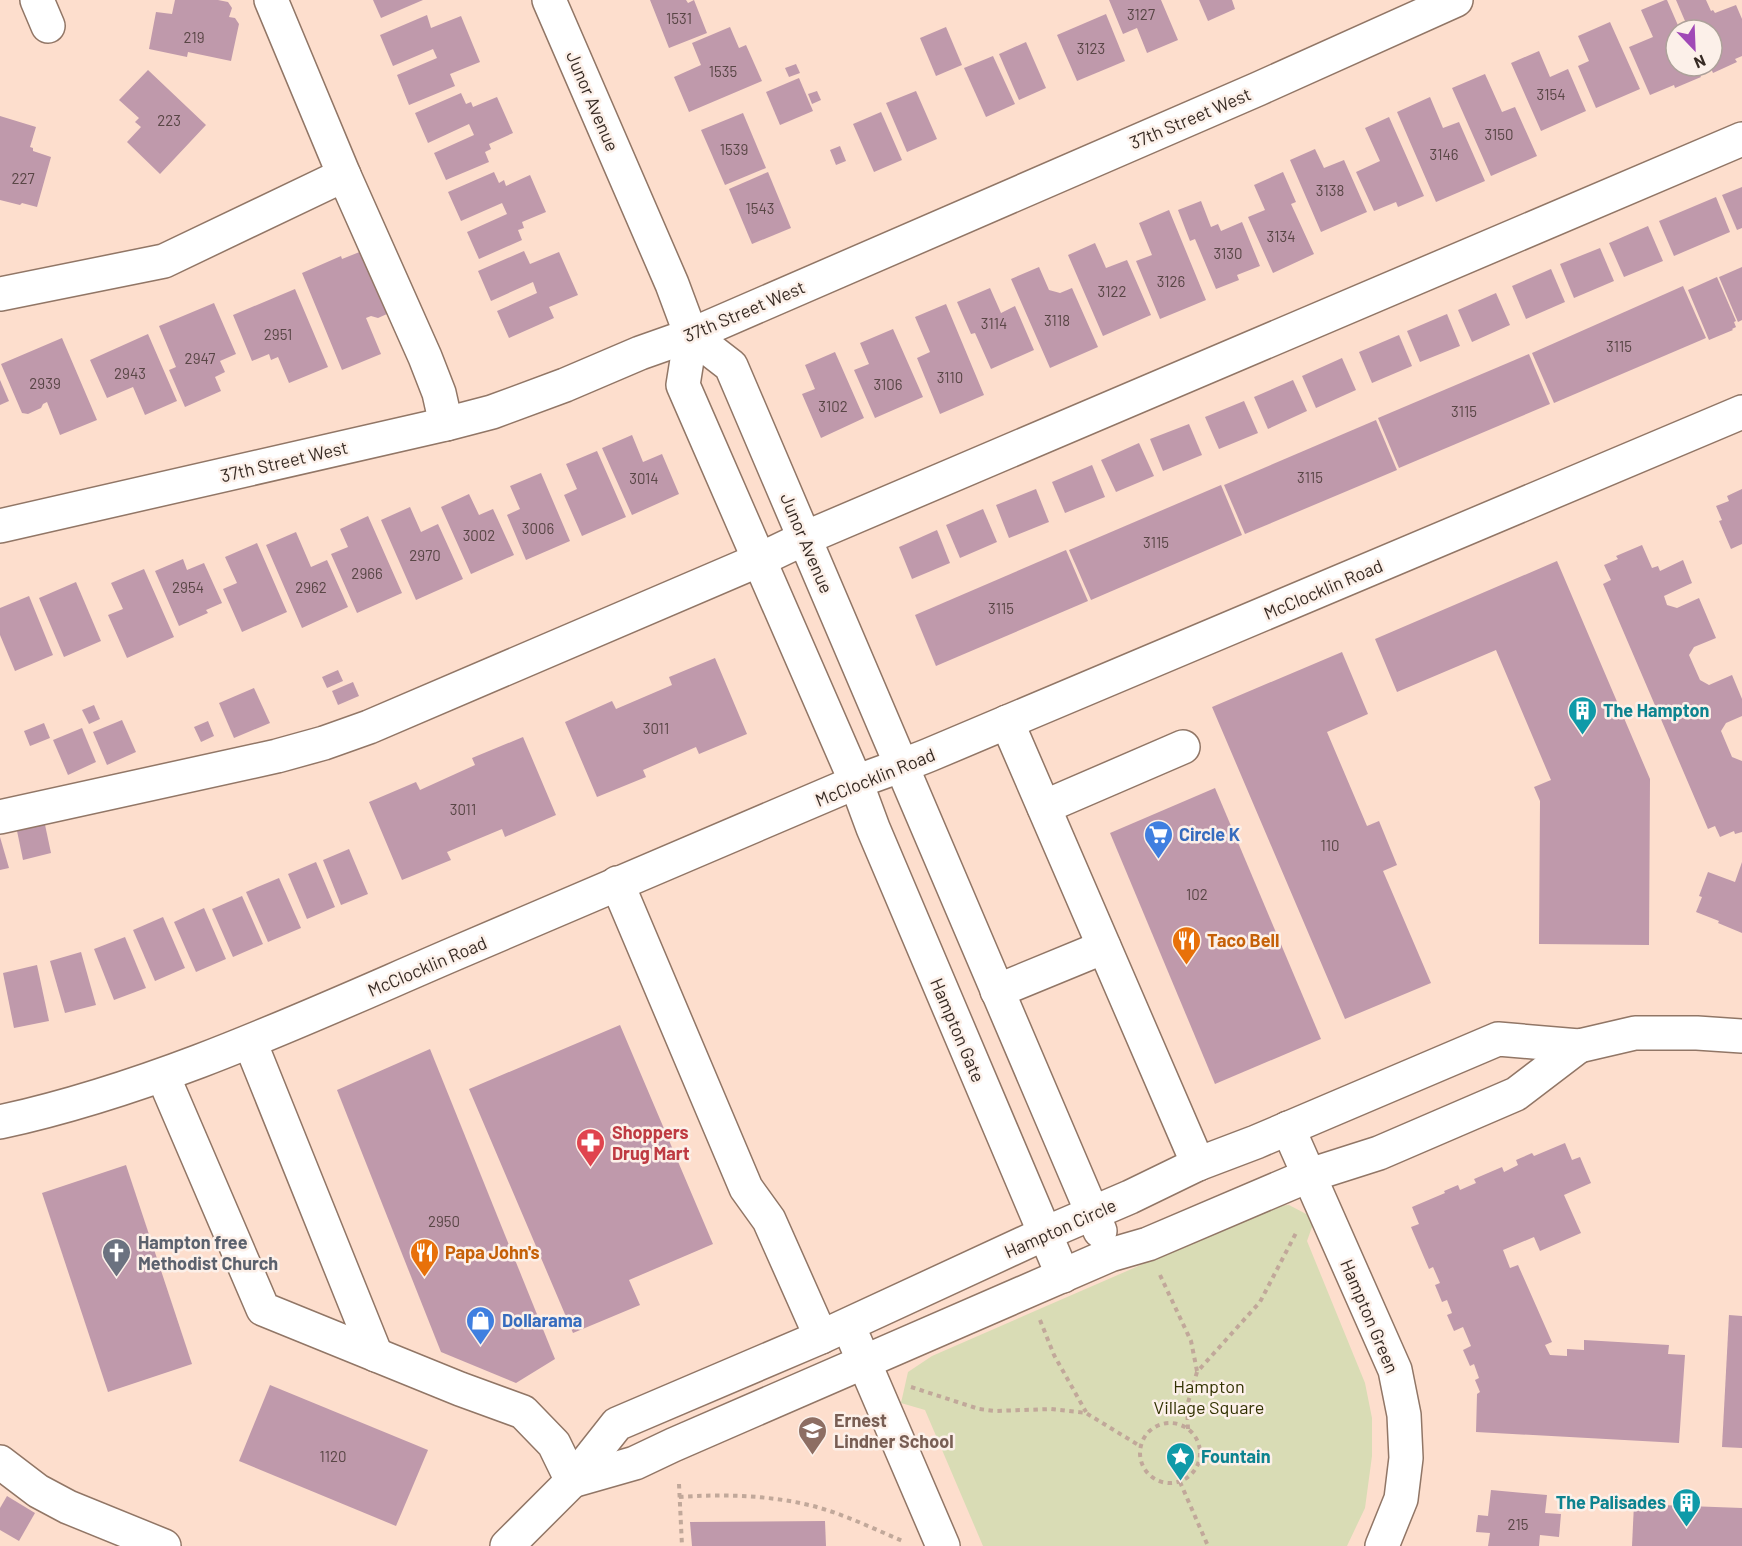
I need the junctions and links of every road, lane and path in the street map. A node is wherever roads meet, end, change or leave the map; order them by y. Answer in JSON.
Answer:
{"nodes":[{"id":1,"x":271,"y":0,"type":"edge"},
{"id":2,"x":549,"y":0,"type":"edge"},
{"id":3,"x":1456,"y":0,"type":"edge"},
{"id":4,"x":1742,"y":139,"type":"edge"},
{"id":5,"x":344,"y":175,"type":"junction"},
{"id":6,"x":0,"y":294,"type":"edge"},
{"id":7,"x":691,"y":335,"type":"junction"},
{"id":8,"x":1742,"y":412,"type":"edge"},
{"id":9,"x":446,"y":424,"type":"junction"},
{"id":10,"x":0,"y":526,"type":"edge"},
{"id":11,"x":805,"y":538,"type":"junction"},
{"id":12,"x":759,"y":560,"type":"junction"},
{"id":13,"x":1007,"y":722,"type":"junction"},
{"id":14,"x":1183,"y":747,"type":"dead end"},
{"id":15,"x":902,"y":766,"type":"junction"},
{"id":16,"x":856,"y":782,"type":"junction"},
{"id":17,"x":1044,"y":807,"type":"junction"},
{"id":18,"x":0,"y":817,"type":"edge"},
{"id":19,"x":617,"y":883,"type":"junction"},
{"id":20,"x":1104,"y":947,"type":"junction"},
{"id":21,"x":997,"y":992,"type":"junction"},
{"id":22,"x":1742,"y":1036,"type":"edge"},
{"id":23,"x":250,"y":1042,"type":"junction"},
{"id":24,"x":1579,"y":1046,"type":"junction"},
{"id":25,"x":163,"y":1076,"type":"junction"},
{"id":26,"x":0,"y":1122,"type":"edge"},
{"id":27,"x":1288,"y":1128,"type":"junction"},
{"id":28,"x":1198,"y":1164,"type":"junction"},
{"id":29,"x":1310,"y":1175,"type":"junction"},
{"id":30,"x":1092,"y":1212,"type":"junction"},
{"id":31,"x":1297,"y":1231,"type":"dead end"},
{"id":32,"x":1046,"y":1233,"type":"junction"},
{"id":33,"x":1110,"y":1255,"type":"junction"},
{"id":34,"x":1157,"y":1268,"type":"dead end"},
{"id":35,"x":1063,"y":1275,"type":"junction"},
{"id":36,"x":1038,"y":1315,"type":"dead end"},
{"id":37,"x":834,"y":1331,"type":"junction"},
{"id":38,"x":376,"y":1355,"type":"junction"},
{"id":39,"x":864,"y":1361,"type":"junction"},
{"id":40,"x":1197,"y":1372,"type":"junction"},
{"id":41,"x":903,"y":1386,"type":"dead end"},
{"id":42,"x":1086,"y":1413,"type":"junction"},
{"id":43,"x":1188,"y":1429,"type":"junction"},
{"id":44,"x":1140,"y":1446,"type":"junction"},
{"id":45,"x":0,"y":1462,"type":"edge"},
{"id":46,"x":572,"y":1481,"type":"junction"},
{"id":47,"x":1180,"y":1482,"type":"junction"},
{"id":48,"x":679,"y":1484,"type":"dead end"},
{"id":49,"x":679,"y":1497,"type":"junction"},
{"id":50,"x":905,"y":1542,"type":"dead end"},
{"id":51,"x":164,"y":1546,"type":"edge"},
{"id":52,"x":507,"y":1546,"type":"edge"},
{"id":53,"x":682,"y":1546,"type":"edge"},
{"id":54,"x":943,"y":1546,"type":"edge"},
{"id":55,"x":1208,"y":1546,"type":"edge"},
{"id":56,"x":1382,"y":1546,"type":"edge"}],
"edges":[{"from":1,"to":5,"type":"street"},
{"from":2,"to":7,"type":"street","name":"Junor Avenue"},
{"from":3,"to":7,"type":"street","name":"37th Street West"},
{"from":4,"to":11,"type":"street"},
{"from":5,"to":6,"type":"street"},
{"from":5,"to":9,"type":"street"},
{"from":7,"to":9,"type":"street","name":"37th Street West"},
{"from":7,"to":11,"type":"street","name":"Junor Avenue"},
{"from":7,"to":12,"type":"street","name":"Junor Avenue"},
{"from":8,"to":13,"type":"street","name":"McClocklin Road"},
{"from":9,"to":10,"type":"street","name":"37th Street West"},
{"from":11,"to":12,"type":"street"},
{"from":11,"to":15,"type":"street","name":"Junor Avenue"},
{"from":12,"to":16,"type":"street","name":"Junor Avenue"},
{"from":12,"to":18,"type":"street"},
{"from":13,"to":15,"type":"street","name":"McClocklin Road"},
{"from":13,"to":17,"type":"street"},
{"from":14,"to":17,"type":"street"},
{"from":15,"to":16,"type":"street","name":"McClocklin Road"},
{"from":15,"to":21,"type":"street"},
{"from":16,"to":19,"type":"street","name":"McClocklin Road"},
{"from":16,"to":32,"type":"street","name":"Hampton Gate"},
{"from":17,"to":20,"type":"street"},
{"from":19,"to":23,"type":"street","name":"McClocklin Road"},
{"from":19,"to":37,"type":"street"},
{"from":20,"to":21,"type":"street"},
{"from":20,"to":28,"type":"street"},
{"from":21,"to":30,"type":"street"},
{"from":22,"to":24,"type":"street","name":"Hampton Circle"},
{"from":23,"to":25,"type":"street","name":"McClocklin Road"},
{"from":23,"to":38,"type":"street"},
{"from":24,"to":27,"type":"street","name":"Hampton Circle"},
{"from":24,"to":29,"type":"street","name":"Hampton Circle"},
{"from":25,"to":26,"type":"street","name":"McClocklin Road"},
{"from":25,"to":38,"type":"street"},
{"from":27,"to":28,"type":"street","name":"Hampton Circle"},
{"from":27,"to":29,"type":"street","name":"Hampton Green"},
{"from":28,"to":30,"type":"street","name":"Hampton Circle"},
{"from":29,"to":33,"type":"street","name":"Hampton Circle"},
{"from":29,"to":56,"type":"street","name":"Hampton Green"},
{"from":30,"to":32,"type":"street","name":"Hampton Circle"},
{"from":30,"to":33,"type":"street"},
{"from":31,"to":40,"type":"path"},
{"from":32,"to":35,"type":"street","name":"Hampton Gate"},
{"from":32,"to":37,"type":"street","name":"Hampton Circle"},
{"from":33,"to":35,"type":"street","name":"Hampton Circle"},
{"from":34,"to":40,"type":"path"},
{"from":35,"to":39,"type":"street","name":"Hampton Circle"},
{"from":36,"to":42,"type":"path"},
{"from":37,"to":39,"type":"street"},
{"from":37,"to":46,"type":"street","name":"Hampton Circle"},
{"from":38,"to":46,"type":"street"},
{"from":39,"to":46,"type":"street","name":"Hampton Circle"},
{"from":39,"to":54,"type":"street"},
{"from":40,"to":43,"type":"path"},
{"from":41,"to":42,"type":"path"},
{"from":42,"to":44,"type":"path"},
{"from":43,"to":44,"type":"path"},
{"from":43,"to":47,"type":"path"},
{"from":44,"to":47,"type":"path"},
{"from":45,"to":51,"type":"street"},
{"from":46,"to":52,"type":"street","name":"Hampton Circle"},
{"from":47,"to":55,"type":"path"},
{"from":48,"to":49,"type":"path"},
{"from":49,"to":50,"type":"path"},
{"from":49,"to":53,"type":"path"}]}
